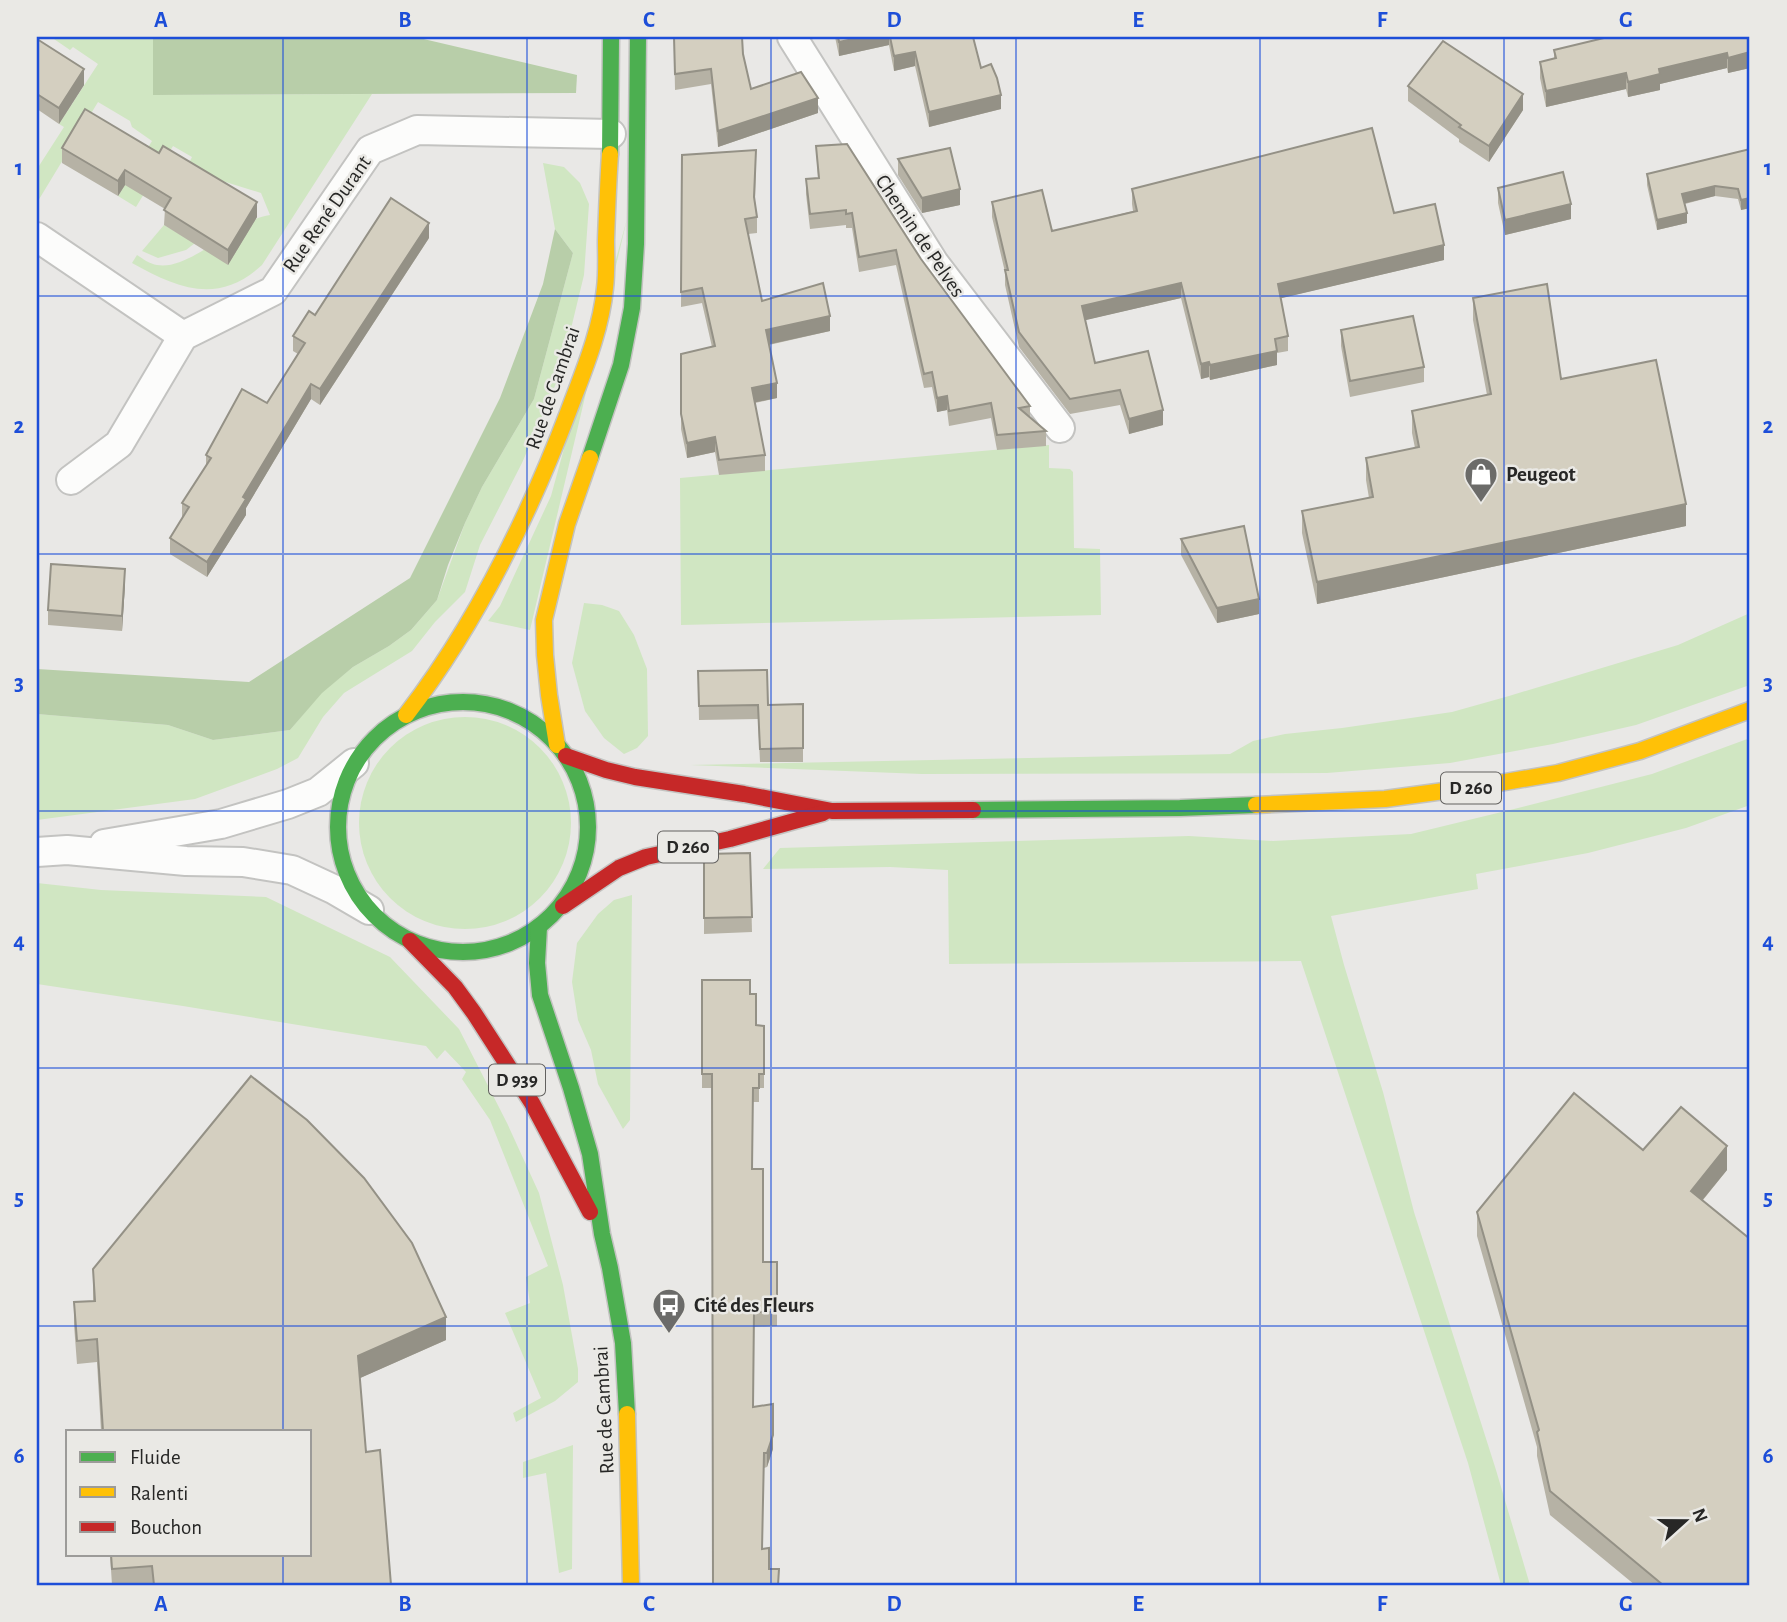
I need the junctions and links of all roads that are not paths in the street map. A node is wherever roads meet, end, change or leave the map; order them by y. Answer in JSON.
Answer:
{"nodes":[{"id":1,"x":611,"y":37,"type":"edge"},
{"id":2,"x":638,"y":37,"type":"edge"},
{"id":3,"x":792,"y":37,"type":"edge"},
{"id":4,"x":611,"y":134,"type":"junction"},
{"id":5,"x":37,"y":237,"type":"edge"},
{"id":6,"x":183,"y":336,"type":"junction"},
{"id":7,"x":1060,"y":428,"type":"dead end"},
{"id":8,"x":71,"y":480,"type":"dead end"},
{"id":9,"x":1750,"y":710,"type":"edge"},
{"id":10,"x":406,"y":715,"type":"junction"},
{"id":11,"x":562,"y":750,"type":"junction"},
{"id":12,"x":354,"y":763,"type":"junction"},
{"id":13,"x":832,"y":811,"type":"junction"},
{"id":14,"x":67,"y":850,"type":"junction"},
{"id":15,"x":37,"y":852,"type":"edge"},
{"id":16,"x":369,"y":910,"type":"junction"},
{"id":17,"x":557,"y":910,"type":"junction"},
{"id":18,"x":539,"y":927,"type":"junction"},
{"id":19,"x":410,"y":941,"type":"junction"},
{"id":20,"x":602,"y":1234,"type":"junction"},
{"id":21,"x":631,"y":1585,"type":"edge"}],
"edges":[{"from":1,"to":4,"type":"main road","name":"Rue de Cambrai"},
{"from":2,"to":11,"type":"main road"},
{"from":3,"to":7,"type":"street","name":"Chemin de Pelves"},
{"from":4,"to":6,"type":"street","name":"Rue René Durant"},
{"from":4,"to":10,"type":"main road","name":"Rue de Cambrai"},
{"from":5,"to":6,"type":"street"},
{"from":6,"to":8,"type":"street"},
{"from":9,"to":13,"type":"main road","number":"D 260"},
{"from":10,"to":11,"type":"main road"},
{"from":10,"to":12,"type":"main road"},
{"from":11,"to":13,"type":"main road","number":"D 260"},
{"from":11,"to":17,"type":"main road"},
{"from":12,"to":14,"type":"street"},
{"from":12,"to":16,"type":"main road"},
{"from":13,"to":17,"type":"main road","number":"D 260"},
{"from":14,"to":15,"type":"street"},
{"from":14,"to":16,"type":"street"},
{"from":16,"to":19,"type":"main road"},
{"from":17,"to":18,"type":"main road"},
{"from":18,"to":19,"type":"main road"},
{"from":18,"to":20,"type":"main road","name":"Rue de Cambrai","number":"D 939"},
{"from":19,"to":20,"type":"main road","name":"Rue de Cambrai","number":"D 939"},
{"from":20,"to":21,"type":"main road","name":"Rue de Cambrai","number":"D 939"}]}
